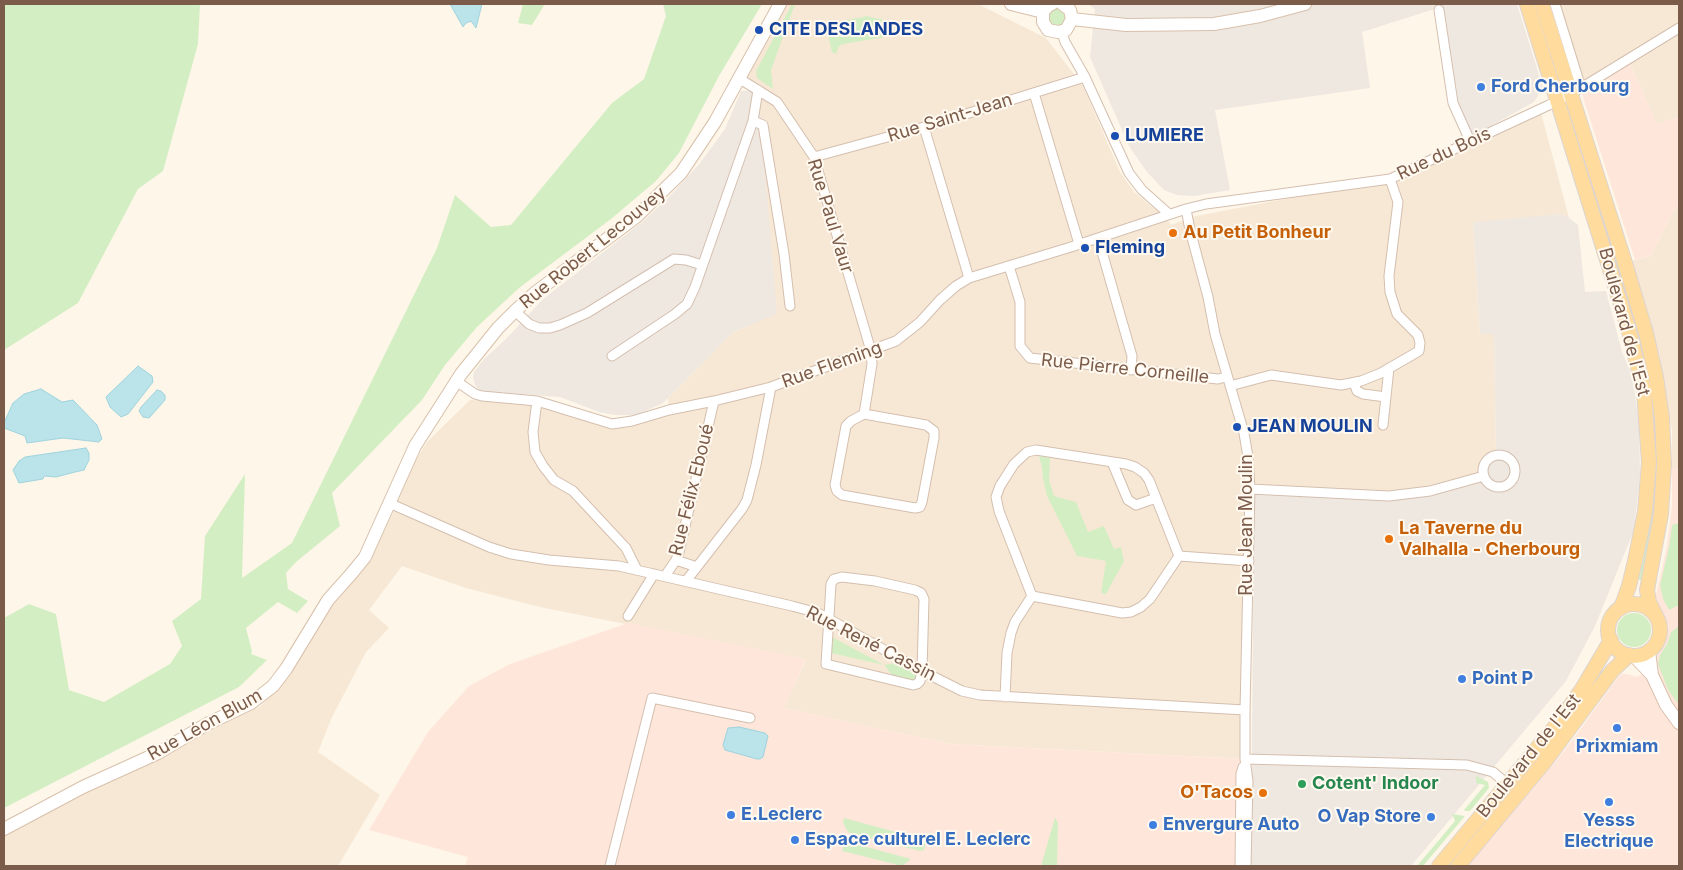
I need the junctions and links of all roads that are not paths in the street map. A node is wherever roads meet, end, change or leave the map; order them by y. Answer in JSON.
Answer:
{"nodes":[{"id":1,"x":780,"y":4,"type":"edge"},
{"id":2,"x":1011,"y":4,"type":"edge"},
{"id":3,"x":1062,"y":4,"type":"edge"},
{"id":4,"x":1305,"y":4,"type":"edge"},
{"id":5,"x":1527,"y":4,"type":"edge"},
{"id":6,"x":1545,"y":6,"type":"edge"},
{"id":7,"x":1048,"y":8,"type":"edge"},
{"id":8,"x":1439,"y":10,"type":"dead end"},
{"id":9,"x":1072,"y":19,"type":"junction"},
{"id":10,"x":1679,"y":28,"type":"edge"},
{"id":11,"x":1062,"y":32,"type":"junction"},
{"id":12,"x":1085,"y":77,"type":"junction"},
{"id":13,"x":740,"y":79,"type":"junction"},
{"id":14,"x":758,"y":90,"type":"junction"},
{"id":15,"x":1576,"y":90,"type":"junction"},
{"id":16,"x":1034,"y":93,"type":"junction"},
{"id":17,"x":1556,"y":100,"type":"junction"},
{"id":18,"x":753,"y":121,"type":"junction"},
{"id":19,"x":924,"y":127,"type":"junction"},
{"id":20,"x":1470,"y":141,"type":"junction"},
{"id":21,"x":814,"y":157,"type":"junction"},
{"id":22,"x":1390,"y":179,"type":"junction"},
{"id":23,"x":1186,"y":209,"type":"junction"},
{"id":24,"x":1169,"y":214,"type":"junction"},
{"id":25,"x":1098,"y":238,"type":"junction"},
{"id":26,"x":1079,"y":244,"type":"junction"},
{"id":27,"x":702,"y":266,"type":"junction"},
{"id":28,"x":1009,"y":266,"type":"junction"},
{"id":29,"x":969,"y":278,"type":"junction"},
{"id":30,"x":790,"y":306,"type":"dead end"},
{"id":31,"x":515,"y":311,"type":"junction"},
{"id":32,"x":871,"y":351,"type":"junction"},
{"id":33,"x":612,"y":356,"type":"dead end"},
{"id":34,"x":1389,"y":368,"type":"junction"},
{"id":35,"x":1131,"y":370,"type":"junction"},
{"id":36,"x":1226,"y":377,"type":"junction"},
{"id":37,"x":456,"y":381,"type":"junction"},
{"id":38,"x":1354,"y":383,"type":"junction"},
{"id":39,"x":1230,"y":386,"type":"junction"},
{"id":40,"x":771,"y":388,"type":"junction"},
{"id":41,"x":1386,"y":397,"type":"junction"},
{"id":42,"x":537,"y":401,"type":"junction"},
{"id":43,"x":714,"y":401,"type":"junction"},
{"id":44,"x":864,"y":414,"type":"junction"},
{"id":45,"x":1382,"y":426,"type":"dead end"},
{"id":46,"x":1112,"y":462,"type":"junction"},
{"id":47,"x":1484,"y":476,"type":"dead end"},
{"id":48,"x":1250,"y":489,"type":"junction"},
{"id":49,"x":1156,"y":498,"type":"junction"},
{"id":50,"x":389,"y":503,"type":"junction"},
{"id":51,"x":1179,"y":556,"type":"junction"},
{"id":52,"x":676,"y":560,"type":"junction"},
{"id":53,"x":1249,"y":561,"type":"junction"},
{"id":54,"x":697,"y":566,"type":"junction"},
{"id":55,"x":637,"y":570,"type":"junction"},
{"id":56,"x":654,"y":574,"type":"junction"},
{"id":57,"x":665,"y":576,"type":"junction"},
{"id":58,"x":686,"y":581,"type":"junction"},
{"id":59,"x":1032,"y":596,"type":"junction"},
{"id":60,"x":1621,"y":608,"type":"junction"},
{"id":61,"x":628,"y":616,"type":"dead end"},
{"id":62,"x":1656,"y":616,"type":"junction"},
{"id":63,"x":829,"y":619,"type":"junction"},
{"id":64,"x":1611,"y":640,"type":"junction"},
{"id":65,"x":1649,"y":651,"type":"junction"},
{"id":66,"x":1631,"y":655,"type":"junction"},
{"id":67,"x":922,"y":671,"type":"junction"},
{"id":68,"x":1652,"y":675,"type":"junction"},
{"id":69,"x":1005,"y":697,"type":"junction"},
{"id":70,"x":1245,"y":710,"type":"junction"},
{"id":71,"x":750,"y":718,"type":"dead end"},
{"id":72,"x":1679,"y":723,"type":"edge"},
{"id":73,"x":1245,"y":760,"type":"junction"},
{"id":74,"x":1507,"y":784,"type":"junction"},
{"id":75,"x":4,"y":829,"type":"edge"},
{"id":76,"x":610,"y":866,"type":"edge"},
{"id":77,"x":1240,"y":866,"type":"edge"},
{"id":78,"x":1246,"y":866,"type":"edge"},
{"id":79,"x":1440,"y":866,"type":"edge"},
{"id":80,"x":1458,"y":866,"type":"edge"}],
"edges":[{"from":1,"to":13,"type":"street","name":"Rue Robert Lecouvey"},
{"from":2,"to":7,"type":"street"},
{"from":3,"to":9,"type":"street"},
{"from":4,"to":9,"type":"street"},
{"from":5,"to":17,"type":"main road","name":"Boulevard de l'Est"},
{"from":6,"to":15,"type":"main road","name":"Boulevard de l'Est"},
{"from":7,"to":11,"type":"street"},
{"from":8,"to":20,"type":"street"},
{"from":9,"to":11,"type":"street"},
{"from":10,"to":15,"type":"street","name":"Rue du Bois"},
{"from":11,"to":12,"type":"street"},
{"from":12,"to":16,"type":"street","name":"Rue Saint-Jean"},
{"from":12,"to":24,"type":"street"},
{"from":13,"to":14,"type":"street","name":"Rue Paul Vaur"},
{"from":13,"to":31,"type":"street","name":"Rue Robert Lecouvey"},
{"from":14,"to":18,"type":"street"},
{"from":14,"to":21,"type":"street","name":"Rue Paul Vaur"},
{"from":15,"to":17,"type":"street","name":"Rue du Bois"},
{"from":15,"to":62,"type":"main road","name":"Boulevard de l'Est"},
{"from":16,"to":19,"type":"street","name":"Rue Saint-Jean"},
{"from":16,"to":26,"type":"street"},
{"from":17,"to":20,"type":"street","name":"Rue du Bois"},
{"from":17,"to":60,"type":"main road","name":"Boulevard de l'Est"},
{"from":18,"to":27,"type":"street"},
{"from":18,"to":30,"type":"street"},
{"from":19,"to":21,"type":"street","name":"Rue Saint-Jean"},
{"from":19,"to":29,"type":"street"},
{"from":20,"to":22,"type":"street","name":"Rue du Bois"},
{"from":21,"to":32,"type":"street","name":"Rue Paul Vaur"},
{"from":22,"to":23,"type":"street","name":"Rue du Bois"},
{"from":22,"to":34,"type":"street"},
{"from":23,"to":24,"type":"street","name":"Rue Fleming"},
{"from":23,"to":36,"type":"street","name":"Rue Jean Moulin"},
{"from":24,"to":25,"type":"street","name":"Rue Fleming"},
{"from":25,"to":26,"type":"street","name":"Rue Fleming"},
{"from":25,"to":35,"type":"street"},
{"from":26,"to":28,"type":"street","name":"Rue Fleming"},
{"from":27,"to":31,"type":"street"},
{"from":27,"to":33,"type":"street"},
{"from":28,"to":29,"type":"street","name":"Rue Fleming"},
{"from":28,"to":35,"type":"street","name":"Rue Pierre Corneille"},
{"from":29,"to":32,"type":"street","name":"Rue Fleming"},
{"from":31,"to":37,"type":"street","name":"Rue Robert Lecouvey"},
{"from":32,"to":40,"type":"street","name":"Rue Fleming"},
{"from":32,"to":44,"type":"street","name":"Rue Paul Vaur"},
{"from":34,"to":38,"type":"street"},
{"from":34,"to":41,"type":"street"},
{"from":35,"to":36,"type":"street","name":"Rue Pierre Corneille"},
{"from":36,"to":39,"type":"street","name":"Rue Jean Moulin"},
{"from":37,"to":42,"type":"street","name":"Rue Fleming"},
{"from":37,"to":50,"type":"street","name":"Rue Léon Blum"},
{"from":38,"to":39,"type":"street"},
{"from":38,"to":41,"type":"street"},
{"from":39,"to":48,"type":"street","name":"Rue Jean Moulin"},
{"from":40,"to":43,"type":"street","name":"Rue Fleming"},
{"from":40,"to":54,"type":"street"},
{"from":41,"to":45,"type":"street"},
{"from":42,"to":43,"type":"street","name":"Rue Fleming"},
{"from":42,"to":55,"type":"street"},
{"from":43,"to":52,"type":"street","name":"Rue Félix Eboué"},
{"from":44,"to":44,"type":"street"},
{"from":46,"to":49,"type":"street"},
{"from":46,"to":49,"type":"street"},
{"from":46,"to":59,"type":"street"},
{"from":47,"to":48,"type":"street"},
{"from":48,"to":53,"type":"street","name":"Rue Jean Moulin"},
{"from":49,"to":51,"type":"street"},
{"from":50,"to":55,"type":"street","name":"Rue René Cassin"},
{"from":50,"to":75,"type":"street","name":"Rue Léon Blum"},
{"from":51,"to":53,"type":"street"},
{"from":51,"to":59,"type":"street"},
{"from":52,"to":54,"type":"street"},
{"from":52,"to":57,"type":"street","name":"Rue Félix Eboué"},
{"from":53,"to":70,"type":"street","name":"Rue Jean Moulin"},
{"from":54,"to":58,"type":"street"},
{"from":55,"to":56,"type":"street","name":"Rue René Cassin"},
{"from":56,"to":57,"type":"street","name":"Rue René Cassin"},
{"from":56,"to":61,"type":"street"},
{"from":57,"to":58,"type":"street","name":"Rue René Cassin"},
{"from":58,"to":63,"type":"street","name":"Rue René Cassin"},
{"from":59,"to":69,"type":"street"},
{"from":60,"to":62,"type":"main road"},
{"from":60,"to":64,"type":"main road"},
{"from":62,"to":65,"type":"main road"},
{"from":63,"to":67,"type":"street","name":"Rue René Cassin"},
{"from":63,"to":67,"type":"street"},
{"from":63,"to":67,"type":"street"},
{"from":64,"to":66,"type":"main road"},
{"from":64,"to":74,"type":"main road","name":"Boulevard de l'Est"},
{"from":65,"to":66,"type":"main road"},
{"from":65,"to":68,"type":"street"},
{"from":66,"to":68,"type":"street"},
{"from":66,"to":80,"type":"main road","name":"Boulevard de l'Est"},
{"from":67,"to":69,"type":"street","name":"Rue René Cassin"},
{"from":68,"to":72,"type":"street"},
{"from":69,"to":70,"type":"street","name":"Rue René Cassin"},
{"from":70,"to":73,"type":"street","name":"Rue Jean Moulin"},
{"from":71,"to":76,"type":"street"},
{"from":73,"to":74,"type":"street"},
{"from":73,"to":77,"type":"street","name":"Rue Jean Moulin"},
{"from":73,"to":78,"type":"street","name":"Rue Jean Moulin"},
{"from":74,"to":79,"type":"main road","name":"Boulevard de l'Est"}]}
